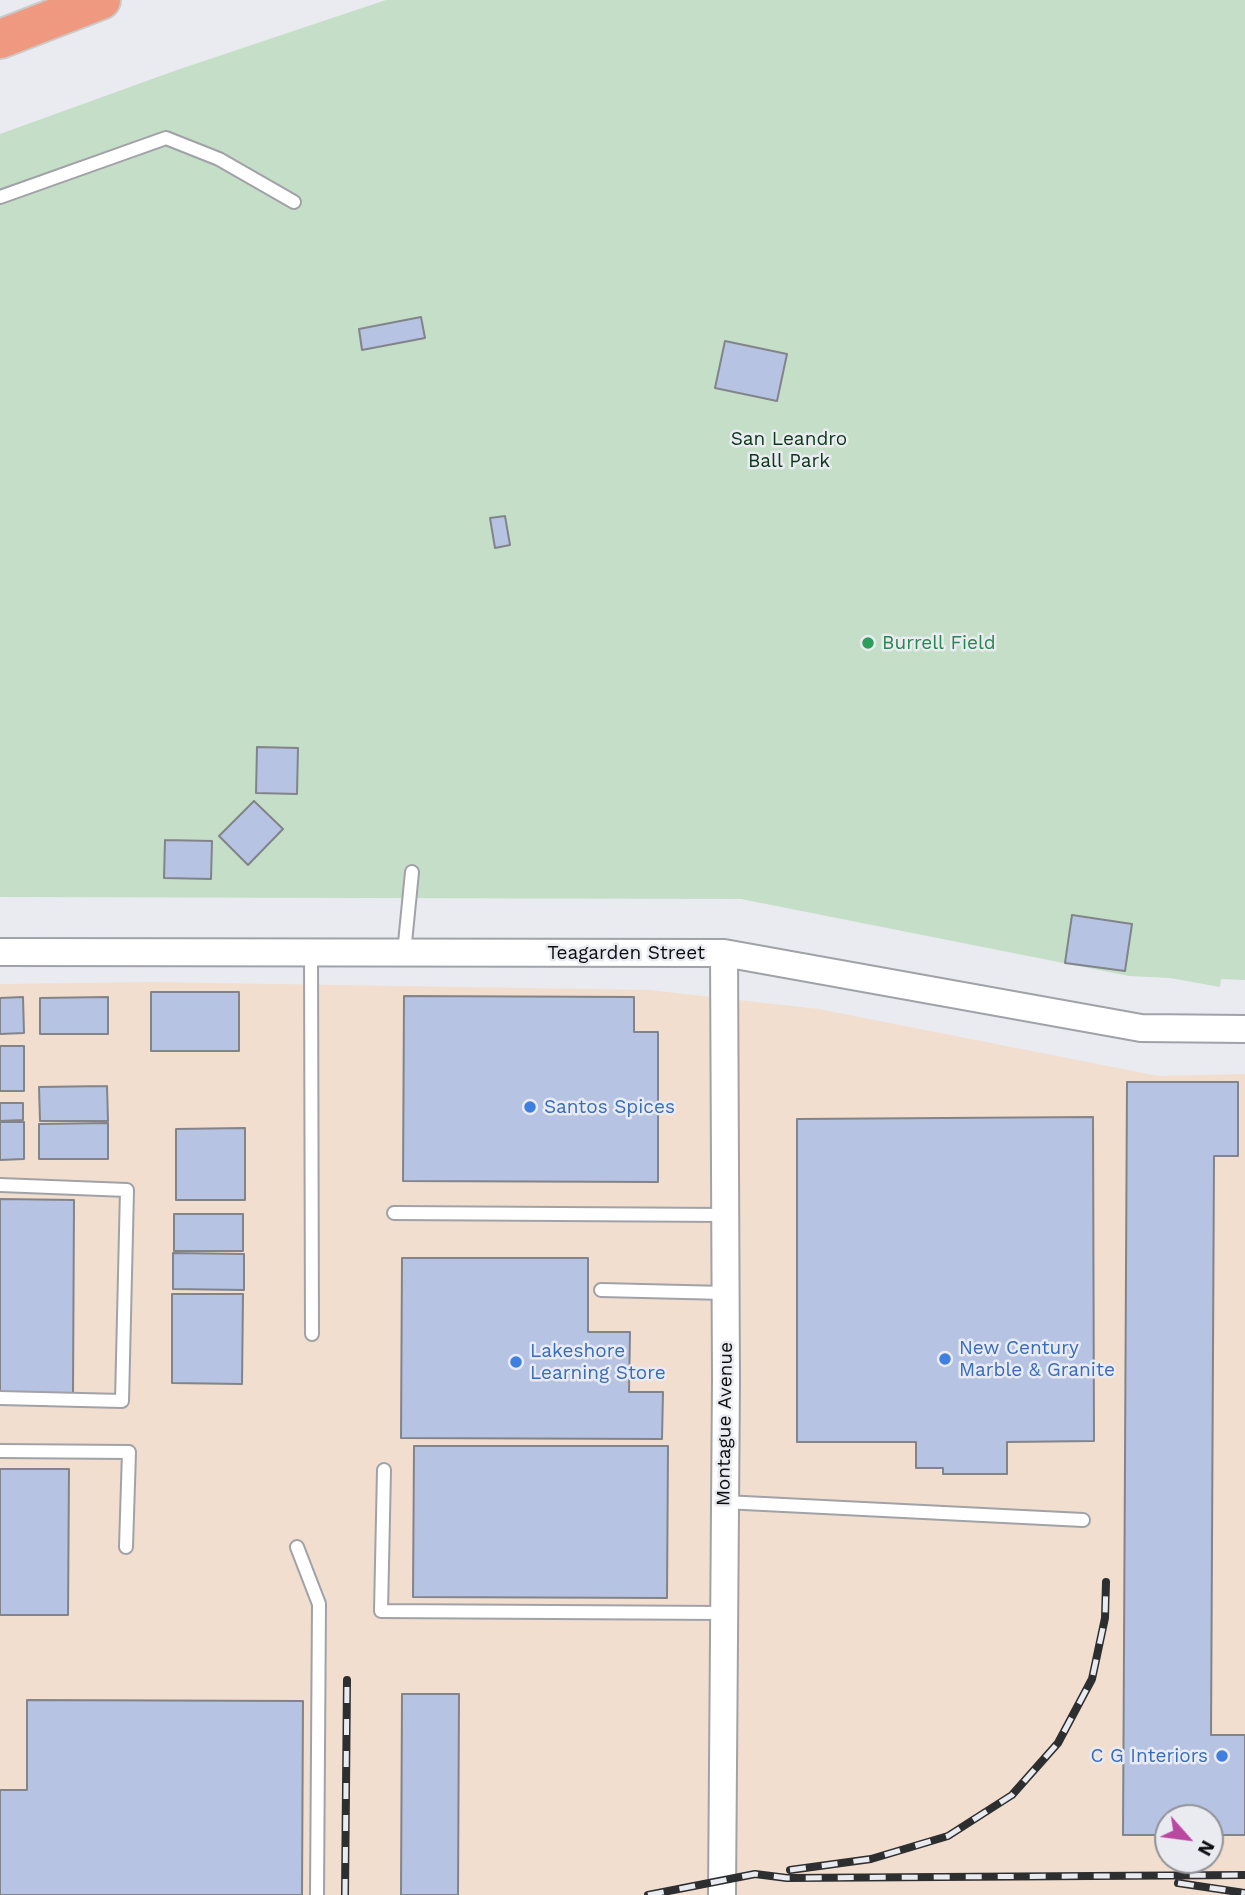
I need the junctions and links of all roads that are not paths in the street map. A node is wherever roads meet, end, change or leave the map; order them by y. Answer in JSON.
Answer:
{"nodes":[{"id":1,"x":101,"y":0,"type":"edge"},
{"id":2,"x":0,"y":39,"type":"edge"},
{"id":3,"x":0,"y":197,"type":"edge"},
{"id":4,"x":294,"y":202,"type":"dead end"},
{"id":5,"x":412,"y":872,"type":"dead end"},
{"id":6,"x":0,"y":952,"type":"edge"},
{"id":7,"x":311,"y":953,"type":"junction"},
{"id":8,"x":404,"y":953,"type":"junction"},
{"id":9,"x":724,"y":953,"type":"junction"},
{"id":10,"x":1245,"y":1029,"type":"edge"},
{"id":11,"x":0,"y":1185,"type":"edge"},
{"id":12,"x":394,"y":1213,"type":"dead end"},
{"id":13,"x":724,"y":1215,"type":"junction"},
{"id":14,"x":601,"y":1290,"type":"dead end"},
{"id":15,"x":726,"y":1293,"type":"junction"},
{"id":16,"x":313,"y":1334,"type":"dead end"},
{"id":17,"x":0,"y":1398,"type":"edge"},
{"id":18,"x":0,"y":1451,"type":"edge"},
{"id":19,"x":384,"y":1470,"type":"dead end"},
{"id":20,"x":724,"y":1502,"type":"junction"},
{"id":21,"x":1083,"y":1520,"type":"dead end"},
{"id":22,"x":125,"y":1547,"type":"dead end"},
{"id":23,"x":297,"y":1547,"type":"dead end"},
{"id":24,"x":723,"y":1613,"type":"junction"},
{"id":25,"x":317,"y":1895,"type":"edge"},
{"id":26,"x":722,"y":1895,"type":"edge"}],
"edges":[{"from":1,"to":2,"type":"highway"},
{"from":3,"to":4,"type":"lane"},
{"from":5,"to":8,"type":"lane"},
{"from":6,"to":7,"type":"street","name":"Teagarden Street"},
{"from":7,"to":8,"type":"street","name":"Teagarden Street"},
{"from":7,"to":16,"type":"lane"},
{"from":8,"to":9,"type":"street","name":"Teagarden Street"},
{"from":9,"to":10,"type":"street","name":"Teagarden Street"},
{"from":9,"to":13,"type":"street","name":"Montague Avenue"},
{"from":11,"to":17,"type":"lane"},
{"from":12,"to":13,"type":"lane"},
{"from":13,"to":15,"type":"street","name":"Montague Avenue"},
{"from":14,"to":15,"type":"lane"},
{"from":15,"to":20,"type":"street","name":"Montague Avenue"},
{"from":18,"to":22,"type":"lane"},
{"from":19,"to":24,"type":"lane"},
{"from":20,"to":21,"type":"lane"},
{"from":20,"to":24,"type":"street","name":"Montague Avenue"},
{"from":23,"to":25,"type":"lane"},
{"from":24,"to":26,"type":"street","name":"Montague Avenue"}]}
